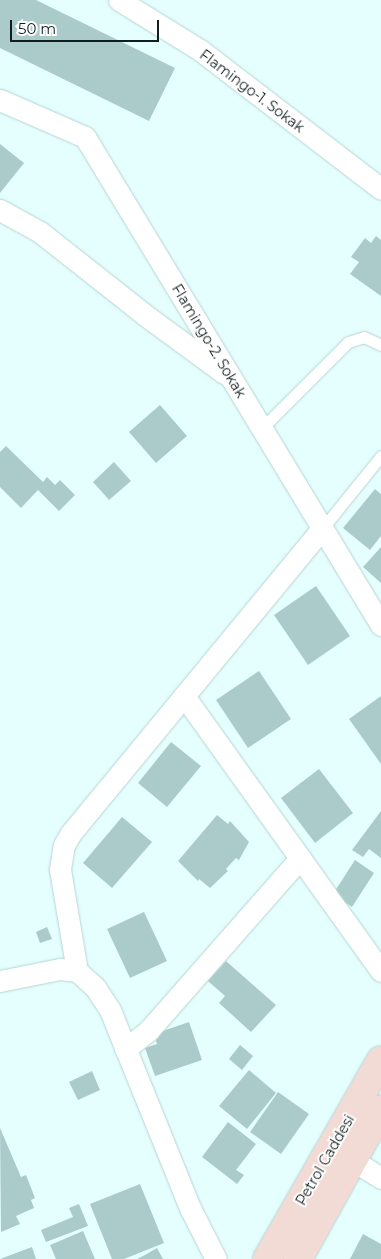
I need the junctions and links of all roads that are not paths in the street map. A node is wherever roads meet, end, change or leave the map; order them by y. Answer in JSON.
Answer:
{"nodes":[{"id":1,"x":118,"y":0,"type":"edge"},
{"id":2,"x":0,"y":100,"type":"edge"},
{"id":3,"x":381,"y":189,"type":"edge"},
{"id":4,"x":0,"y":210,"type":"edge"},
{"id":5,"x":381,"y":345,"type":"edge"},
{"id":6,"x":234,"y":380,"type":"junction"},
{"id":7,"x":260,"y":429,"type":"junction"},
{"id":8,"x":381,"y":456,"type":"edge"},
{"id":9,"x":322,"y":529,"type":"junction"},
{"id":10,"x":381,"y":625,"type":"edge"},
{"id":11,"x":184,"y":696,"type":"junction"},
{"id":12,"x":300,"y":858,"type":"junction"},
{"id":13,"x":77,"y":971,"type":"junction"},
{"id":14,"x":381,"y":971,"type":"edge"},
{"id":15,"x":0,"y":981,"type":"edge"},
{"id":16,"x":125,"y":1049,"type":"junction"},
{"id":17,"x":381,"y":1060,"type":"edge"},
{"id":18,"x":381,"y":1109,"type":"edge"},
{"id":19,"x":342,"y":1154,"type":"junction"},
{"id":20,"x":381,"y":1178,"type":"edge"},
{"id":21,"x":216,"y":1259,"type":"edge"},
{"id":22,"x":267,"y":1259,"type":"edge"},
{"id":23,"x":298,"y":1259,"type":"edge"}],
"edges":[{"from":1,"to":3,"type":"street","name":"Flamingo-1. Sokak"},
{"from":2,"to":6,"type":"street","name":"Flamingo-2. Sokak"},
{"from":4,"to":6,"type":"street"},
{"from":5,"to":7,"type":"lane"},
{"from":6,"to":7,"type":"street","name":"Flamingo-2. Sokak"},
{"from":7,"to":9,"type":"street","name":"Flamingo-2. Sokak"},
{"from":8,"to":9,"type":"lane"},
{"from":9,"to":10,"type":"street","name":"Flamingo-2. Sokak"},
{"from":9,"to":11,"type":"street"},
{"from":11,"to":12,"type":"street"},
{"from":11,"to":13,"type":"street"},
{"from":12,"to":14,"type":"street"},
{"from":12,"to":16,"type":"street"},
{"from":13,"to":15,"type":"street"},
{"from":13,"to":16,"type":"street"},
{"from":16,"to":21,"type":"street"},
{"from":17,"to":19,"type":"main road","name":"Petrol Caddesi"},
{"from":18,"to":19,"type":"main road"},
{"from":19,"to":20,"type":"street"},
{"from":19,"to":22,"type":"main road","name":"Petrol Caddesi"},
{"from":19,"to":23,"type":"main road"}]}
